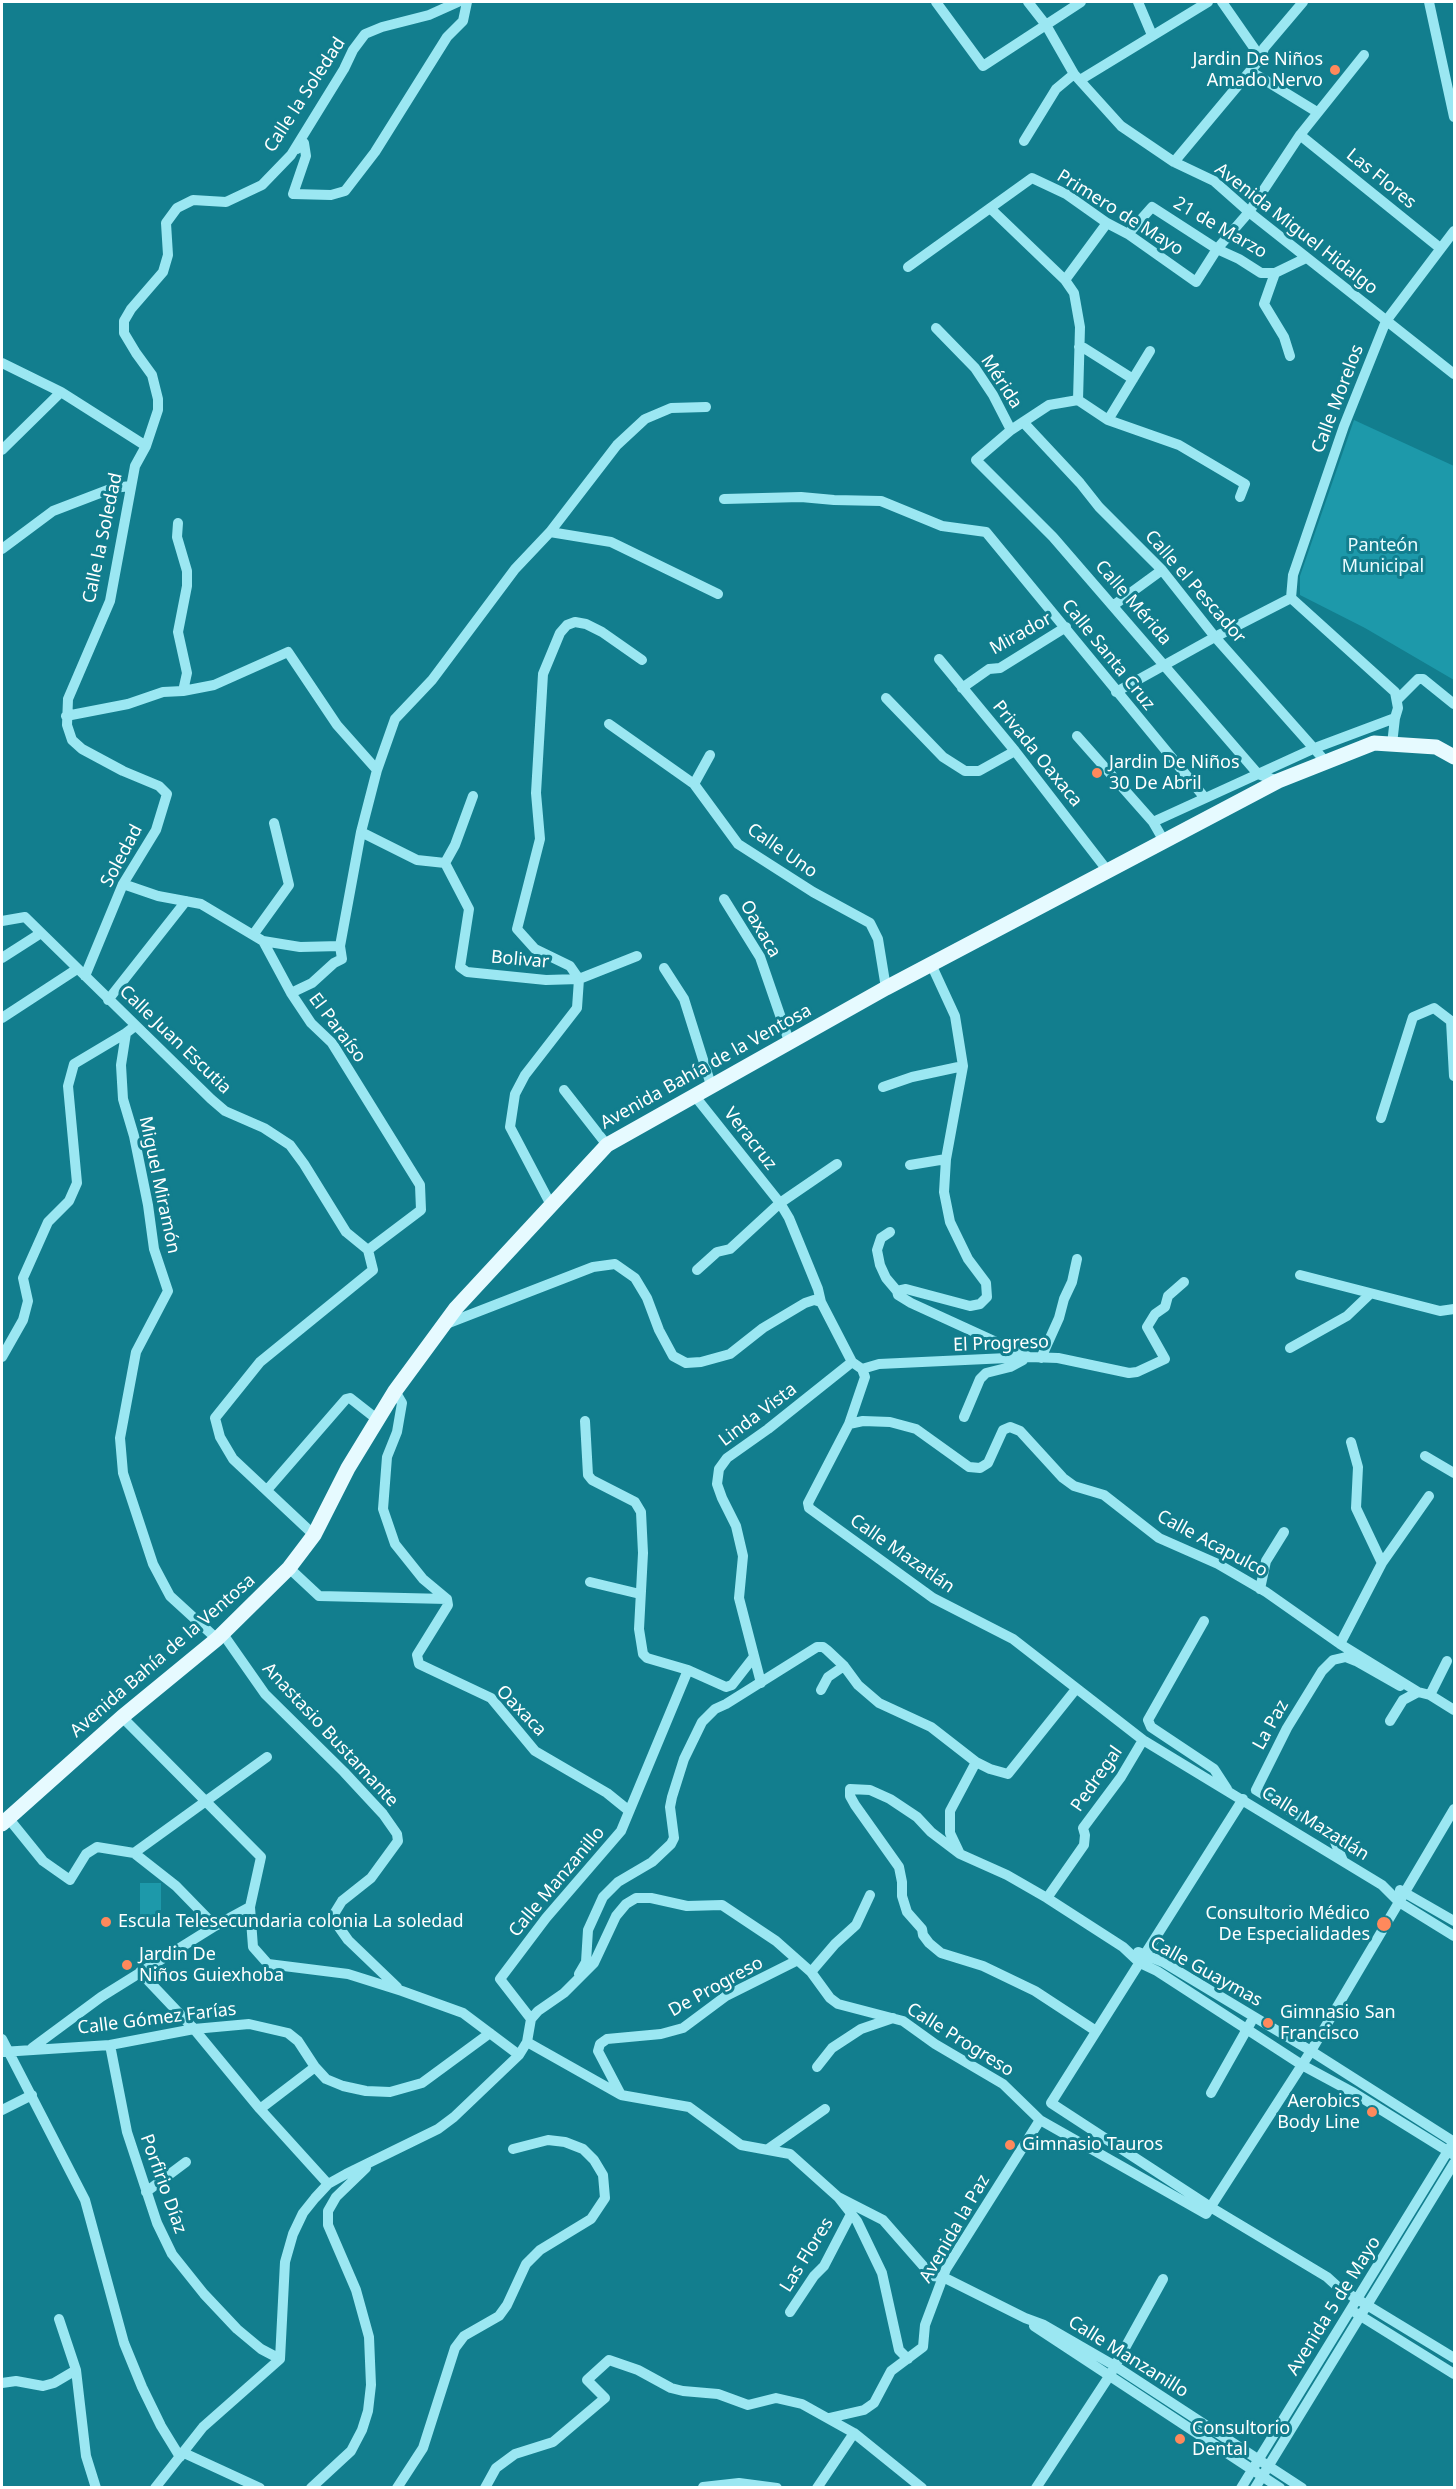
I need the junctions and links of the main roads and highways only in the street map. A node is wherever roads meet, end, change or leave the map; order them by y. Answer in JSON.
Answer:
{"nodes":[{"id":1,"x":1455,"y":758,"type":"edge"},
{"id":2,"x":5,"y":1821,"type":"edge"}],
"edges":[{"from":1,"to":2,"type":"main road","name":"Avenida Bahía de la Ventosa"}]}
